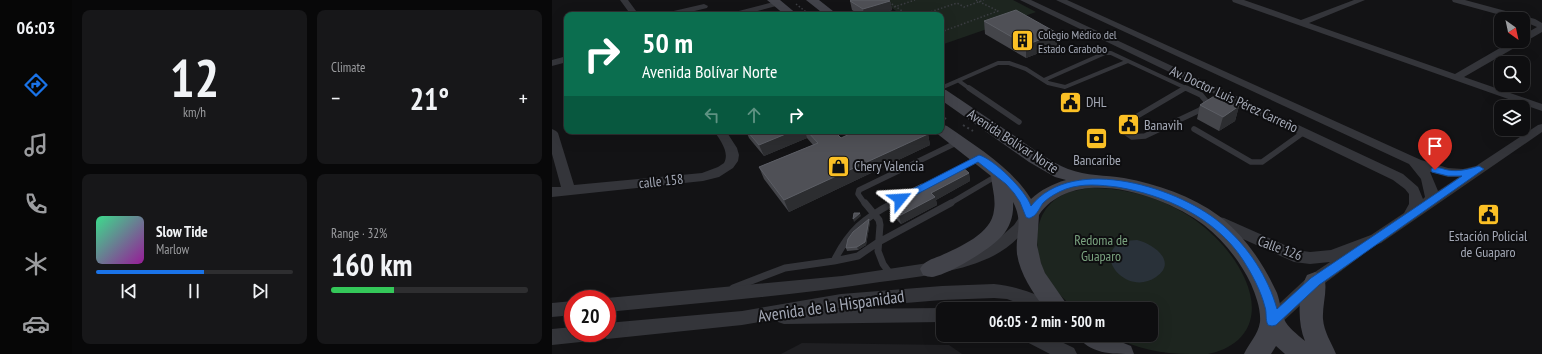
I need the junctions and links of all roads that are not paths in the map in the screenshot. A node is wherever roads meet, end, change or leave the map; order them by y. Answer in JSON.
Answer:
{"nodes":[{"id":1,"x":624,"y":0,"type":"edge"},
{"id":2,"x":812,"y":0,"type":"edge"},
{"id":3,"x":1024,"y":0,"type":"edge"},
{"id":4,"x":1060,"y":0,"type":"edge"},
{"id":5,"x":1236,"y":0,"type":"edge"},
{"id":6,"x":1361,"y":0,"type":"edge"},
{"id":7,"x":1456,"y":0,"type":"edge"},
{"id":8,"x":775,"y":2,"type":"edge"},
{"id":9,"x":704,"y":6,"type":"dead end"},
{"id":10,"x":794,"y":9,"type":"edge"},
{"id":11,"x":633,"y":12,"type":"edge"},
{"id":12,"x":680,"y":12,"type":"edge"},
{"id":13,"x":743,"y":12,"type":"edge"},
{"id":14,"x":828,"y":12,"type":"edge"},
{"id":15,"x":1499,"y":12,"type":"edge"},
{"id":16,"x":1096,"y":17,"type":"junction"},
{"id":17,"x":1530,"y":20,"type":"edge"},
{"id":18,"x":1301,"y":23,"type":"junction"},
{"id":19,"x":1077,"y":26,"type":"junction"},
{"id":20,"x":1530,"y":35,"type":"edge"},
{"id":21,"x":1508,"y":48,"type":"edge"},
{"id":22,"x":564,"y":61,"type":"edge"},
{"id":23,"x":1128,"y":61,"type":"junction"},
{"id":24,"x":552,"y":64,"type":"edge"},
{"id":25,"x":1455,"y":78,"type":"junction"},
{"id":26,"x":1044,"y":80,"type":"junction"},
{"id":27,"x":959,"y":81,"type":"junction"},
{"id":28,"x":944,"y":87,"type":"edge"},
{"id":29,"x":1185,"y":88,"type":"junction"},
{"id":30,"x":1261,"y":91,"type":"junction"},
{"id":31,"x":944,"y":95,"type":"edge"},
{"id":32,"x":1238,"y":101,"type":"junction"},
{"id":33,"x":1542,"y":108,"type":"edge"},
{"id":34,"x":1019,"y":122,"type":"dead end"},
{"id":35,"x":1542,"y":127,"type":"edge"},
{"id":36,"x":1194,"y":129,"type":"dead end"},
{"id":37,"x":944,"y":131,"type":"edge"},
{"id":38,"x":1304,"y":132,"type":"junction"},
{"id":39,"x":552,"y":134,"type":"edge"},
{"id":40,"x":722,"y":134,"type":"edge"},
{"id":41,"x":958,"y":142,"type":"junction"},
{"id":42,"x":979,"y":158,"type":"junction"},
{"id":43,"x":1409,"y":159,"type":"junction"},
{"id":44,"x":1479,"y":169,"type":"junction"},
{"id":45,"x":951,"y":173,"type":"edge"},
{"id":46,"x":1000,"y":174,"type":"junction"},
{"id":47,"x":1088,"y":181,"type":"junction"},
{"id":48,"x":568,"y":191,"type":"junction"},
{"id":49,"x":916,"y":191,"type":"edge"},
{"id":50,"x":552,"y":192,"type":"edge"},
{"id":51,"x":1428,"y":203,"type":"junction"},
{"id":52,"x":874,"y":213,"type":"junction"},
{"id":53,"x":1029,"y":215,"type":"junction"},
{"id":54,"x":1202,"y":215,"type":"junction"},
{"id":55,"x":1409,"y":217,"type":"junction"},
{"id":56,"x":1376,"y":239,"type":"junction"},
{"id":57,"x":877,"y":243,"type":"junction"},
{"id":58,"x":834,"y":261,"type":"junction"},
{"id":59,"x":931,"y":269,"type":"junction"},
{"id":60,"x":892,"y":275,"type":"junction"},
{"id":61,"x":1315,"y":281,"type":"junction"},
{"id":62,"x":715,"y":294,"type":"junction"},
{"id":63,"x":1036,"y":302,"type":"edge"},
{"id":64,"x":1053,"y":302,"type":"edge"},
{"id":65,"x":616,"y":304,"type":"edge"},
{"id":66,"x":564,"y":309,"type":"edge"},
{"id":67,"x":552,"y":310,"type":"edge"},
{"id":68,"x":936,"y":315,"type":"edge"},
{"id":69,"x":742,"y":318,"type":"junction"},
{"id":70,"x":1272,"y":321,"type":"junction"},
{"id":71,"x":616,"y":330,"type":"edge"},
{"id":72,"x":564,"y":336,"type":"edge"},
{"id":73,"x":552,"y":337,"type":"edge"},
{"id":74,"x":1043,"y":342,"type":"edge"},
{"id":75,"x":1099,"y":342,"type":"edge"},
{"id":76,"x":1068,"y":354,"type":"edge"},
{"id":77,"x":1122,"y":354,"type":"edge"},
{"id":78,"x":1256,"y":354,"type":"edge"},
{"id":79,"x":1302,"y":354,"type":"edge"},
{"id":80,"x":1324,"y":354,"type":"edge"}],
"edges":[{"from":1,"to":11,"type":"street"},
{"from":2,"to":14,"type":"main road"},
{"from":3,"to":19,"type":"street","name":"Av. Doctor Luis Pérez Carreño"},
{"from":4,"to":16,"type":"street","name":"Av. Doctor Luis Pérez Carreño"},
{"from":5,"to":18,"type":"street"},
{"from":6,"to":18,"type":"street"},
{"from":7,"to":15,"type":"street"},
{"from":8,"to":10,"type":"main road"},
{"from":8,"to":13,"type":"street"},
{"from":9,"to":12,"type":"street"},
{"from":16,"to":19,"type":"street"},
{"from":16,"to":30,"type":"street","name":"Av. Doctor Luis Pérez Carreño"},
{"from":17,"to":20,"type":"street"},
{"from":18,"to":25,"type":"street"},
{"from":19,"to":32,"type":"street","name":"Av. Doctor Luis Pérez Carreño"},
{"from":21,"to":25,"type":"street"},
{"from":22,"to":24,"type":"street"},
{"from":23,"to":26,"type":"lane"},
{"from":23,"to":26,"type":"lane"},
{"from":23,"to":29,"type":"lane"},
{"from":25,"to":33,"type":"street"},
{"from":26,"to":27,"type":"lane"},
{"from":27,"to":28,"type":"lane"},
{"from":27,"to":34,"type":"lane"},
{"from":29,"to":29,"type":"lane"},
{"from":30,"to":32,"type":"street"},
{"from":30,"to":43,"type":"street","name":"Av. Doctor Luis Pérez Carreño"},
{"from":31,"to":47,"type":"main road","name":"Avenida Bolívar Norte"},
{"from":32,"to":38,"type":"street","name":"Av. Doctor Luis Pérez Carreño"},
{"from":35,"to":44,"type":"street","name":"Calle 126"},
{"from":36,"to":38,"type":"lane"},
{"from":37,"to":41,"type":"main road"},
{"from":38,"to":55,"type":"street","name":"Av. Doctor Luis Pérez Carreño"},
{"from":39,"to":48,"type":"street"},
{"from":40,"to":48,"type":"street","name":"calle 158"},
{"from":41,"to":42,"type":"main road"},
{"from":41,"to":52,"type":"lane"},
{"from":42,"to":45,"type":"lane"},
{"from":42,"to":46,"type":"main road"},
{"from":43,"to":44,"type":"street","name":"Av. Doctor Luis Pérez Carreño"},
{"from":43,"to":51,"type":"street"},
{"from":44,"to":51,"type":"street","name":"Calle 126"},
{"from":46,"to":53,"type":"main road"},
{"from":46,"to":57,"type":"lane"},
{"from":46,"to":59,"type":"main road"},
{"from":47,"to":53,"type":"main road"},
{"from":47,"to":54,"type":"main road"},
{"from":48,"to":50,"type":"street","name":"calle 158"},
{"from":49,"to":52,"type":"lane"},
{"from":51,"to":55,"type":"street","name":"Calle 126"},
{"from":52,"to":57,"type":"lane"},
{"from":52,"to":58,"type":"lane"},
{"from":53,"to":59,"type":"street","name":"Avenida de la Hispanidad"},
{"from":53,"to":64,"type":"main road"},
{"from":54,"to":56,"type":"street","name":"Calle 126"},
{"from":54,"to":70,"type":"main road"},
{"from":55,"to":56,"type":"street","name":"Calle 126"},
{"from":56,"to":61,"type":"street"},
{"from":57,"to":58,"type":"lane"},
{"from":57,"to":60,"type":"lane"},
{"from":58,"to":62,"type":"lane"},
{"from":59,"to":60,"type":"street","name":"Avenida de la Hispanidad"},
{"from":60,"to":62,"type":"street","name":"Avenida de la Hispanidad"},
{"from":61,"to":70,"type":"street"},
{"from":61,"to":80,"type":"main road"},
{"from":62,"to":65,"type":"street","name":"Avenida de la Hispanidad"},
{"from":63,"to":69,"type":"street","name":"Avenida de la Hispanidad"},
{"from":66,"to":67,"type":"street"},
{"from":68,"to":69,"type":"street"},
{"from":69,"to":71,"type":"street","name":"Avenida de la Hispanidad"},
{"from":70,"to":78,"type":"main road"},
{"from":70,"to":79,"type":"main road"},
{"from":72,"to":73,"type":"street"},
{"from":74,"to":76,"type":"street"},
{"from":75,"to":77,"type":"main road"}]}
